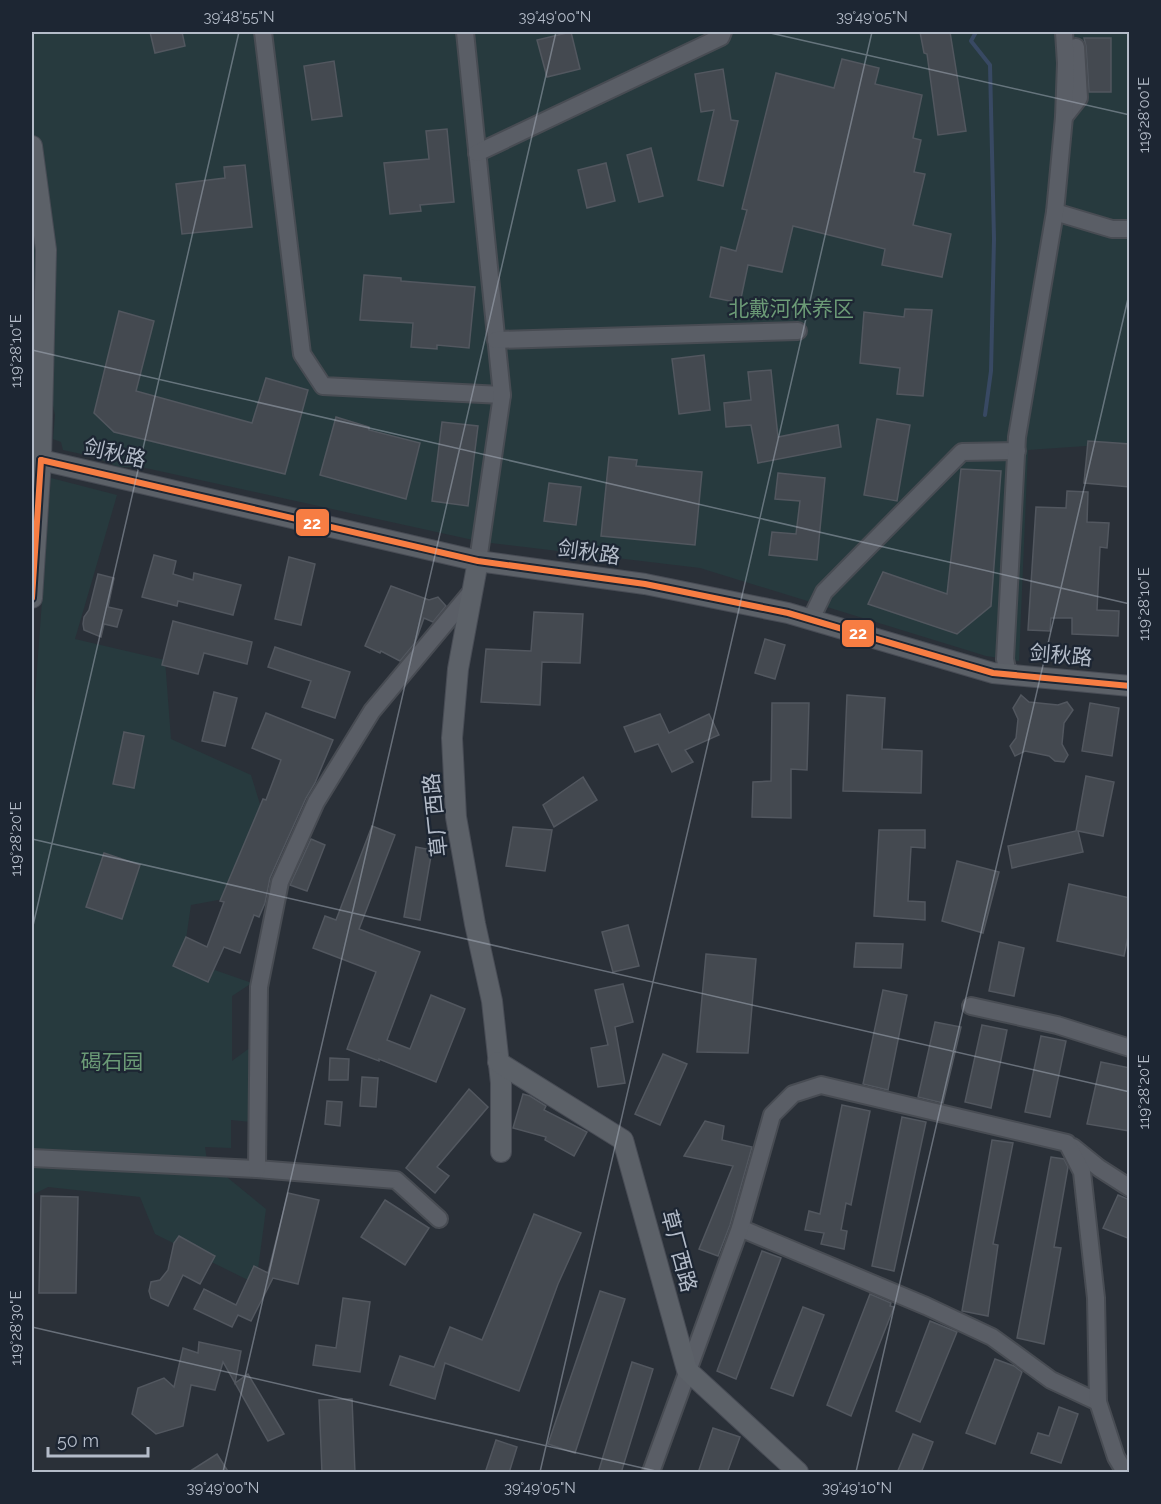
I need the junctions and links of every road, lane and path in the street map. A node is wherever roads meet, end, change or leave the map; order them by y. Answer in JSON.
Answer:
{"nodes":[{"id":1,"x":263,"y":32,"type":"edge"},
{"id":2,"x":465,"y":32,"type":"edge"},
{"id":3,"x":723,"y":32,"type":"edge"},
{"id":4,"x":1064,"y":32,"type":"edge"},
{"id":5,"x":1075,"y":32,"type":"edge"},
{"id":6,"x":1064,"y":117,"type":"junction"},
{"id":7,"x":32,"y":146,"type":"edge"},
{"id":8,"x":477,"y":153,"type":"junction"},
{"id":9,"x":1056,"y":212,"type":"junction"},
{"id":10,"x":1130,"y":229,"type":"edge"},
{"id":11,"x":798,"y":331,"type":"dead end"},
{"id":12,"x":496,"y":340,"type":"junction"},
{"id":13,"x":502,"y":395,"type":"junction"},
{"id":14,"x":1017,"y":451,"type":"junction"},
{"id":15,"x":41,"y":460,"type":"junction"},
{"id":16,"x":478,"y":561,"type":"junction"},
{"id":17,"x":473,"y":590,"type":"junction"},
{"id":18,"x":32,"y":598,"type":"edge"},
{"id":19,"x":811,"y":619,"type":"junction"},
{"id":20,"x":1008,"y":674,"type":"junction"},
{"id":21,"x":1130,"y":686,"type":"edge"},
{"id":22,"x":971,"y":1006,"type":"dead end"},
{"id":23,"x":1130,"y":1048,"type":"edge"},
{"id":24,"x":498,"y":1062,"type":"junction"},
{"id":25,"x":1067,"y":1143,"type":"junction"},
{"id":26,"x":501,"y":1152,"type":"dead end"},
{"id":27,"x":32,"y":1158,"type":"edge"},
{"id":28,"x":257,"y":1169,"type":"junction"},
{"id":29,"x":1130,"y":1188,"type":"edge"},
{"id":30,"x":439,"y":1219,"type":"dead end"},
{"id":31,"x":740,"y":1228,"type":"junction"},
{"id":32,"x":687,"y":1370,"type":"junction"},
{"id":33,"x":1098,"y":1402,"type":"junction"},
{"id":34,"x":651,"y":1473,"type":"edge"},
{"id":35,"x":798,"y":1473,"type":"edge"},
{"id":36,"x":1125,"y":1473,"type":"edge"}],
"edges":[{"from":1,"to":13,"type":"street"},
{"from":2,"to":8,"type":"street"},
{"from":3,"to":8,"type":"street"},
{"from":4,"to":6,"type":"street"},
{"from":5,"to":6,"type":"street"},
{"from":6,"to":9,"type":"street"},
{"from":7,"to":15,"type":"main road"},
{"from":8,"to":12,"type":"street"},
{"from":9,"to":10,"type":"street"},
{"from":9,"to":14,"type":"street"},
{"from":11,"to":12,"type":"street"},
{"from":12,"to":13,"type":"street"},
{"from":13,"to":16,"type":"street"},
{"from":14,"to":19,"type":"street"},
{"from":14,"to":20,"type":"street"},
{"from":15,"to":16,"type":"main road","name":"剑秋路"},
{"from":15,"to":18,"type":"main road"},
{"from":16,"to":17,"type":"main road","name":"草厂西路"},
{"from":16,"to":19,"type":"main road","name":"剑秋路"},
{"from":17,"to":24,"type":"main road","name":"草厂西路"},
{"from":17,"to":28,"type":"street"},
{"from":19,"to":20,"type":"main road","name":"剑秋路"},
{"from":20,"to":21,"type":"main road","name":"剑秋路"},
{"from":22,"to":23,"type":"street"},
{"from":24,"to":26,"type":"main road","name":"草厂西路"},
{"from":24,"to":32,"type":"main road","name":"草厂西路"},
{"from":25,"to":29,"type":"street"},
{"from":25,"to":31,"type":"street"},
{"from":25,"to":33,"type":"street"},
{"from":27,"to":28,"type":"street"},
{"from":28,"to":30,"type":"street"},
{"from":31,"to":32,"type":"street"},
{"from":31,"to":33,"type":"street"},
{"from":32,"to":34,"type":"street"},
{"from":32,"to":35,"type":"main road"},
{"from":33,"to":36,"type":"street"}]}
